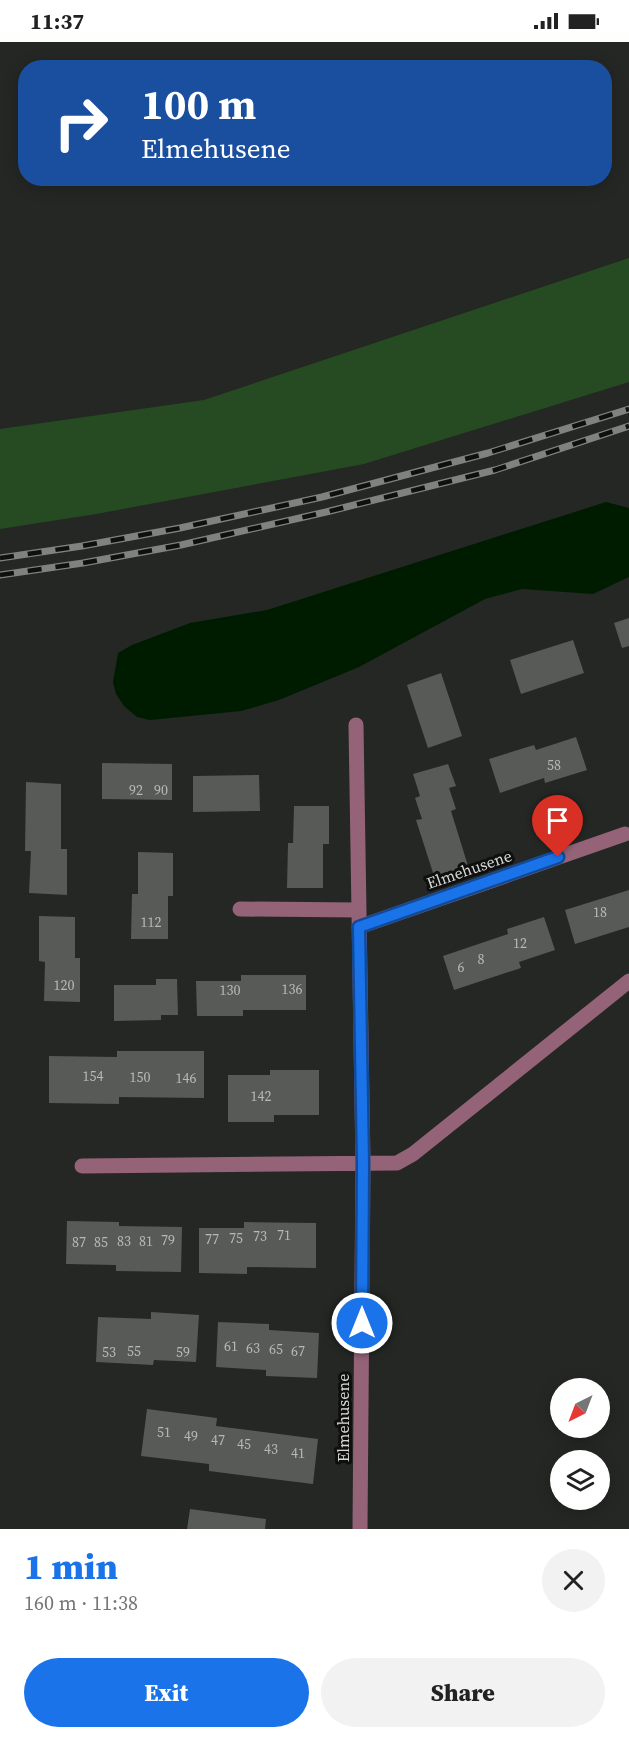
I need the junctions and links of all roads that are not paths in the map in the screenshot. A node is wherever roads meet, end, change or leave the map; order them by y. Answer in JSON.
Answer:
{"nodes":[{"id":1,"x":356,"y":725,"type":"dead end"},
{"id":2,"x":625,"y":834,"type":"dead end"},
{"id":3,"x":240,"y":909,"type":"dead end"},
{"id":4,"x":359,"y":910,"type":"junction"},
{"id":5,"x":359,"y":927,"type":"junction"},
{"id":6,"x":629,"y":981,"type":"edge"},
{"id":7,"x":363,"y":1163,"type":"junction"},
{"id":8,"x":82,"y":1166,"type":"dead end"},
{"id":9,"x":360,"y":1529,"type":"edge"}],
"edges":[{"from":1,"to":4,"type":"street","name":"Elmehusene"},
{"from":2,"to":5,"type":"street","name":"Elmehusene"},
{"from":3,"to":4,"type":"street"},
{"from":4,"to":5,"type":"street","name":"Elmehusene"},
{"from":5,"to":7,"type":"street","name":"Elmehusene"},
{"from":6,"to":7,"type":"street"},
{"from":7,"to":8,"type":"street"},
{"from":7,"to":9,"type":"street","name":"Elmehusene"}]}
